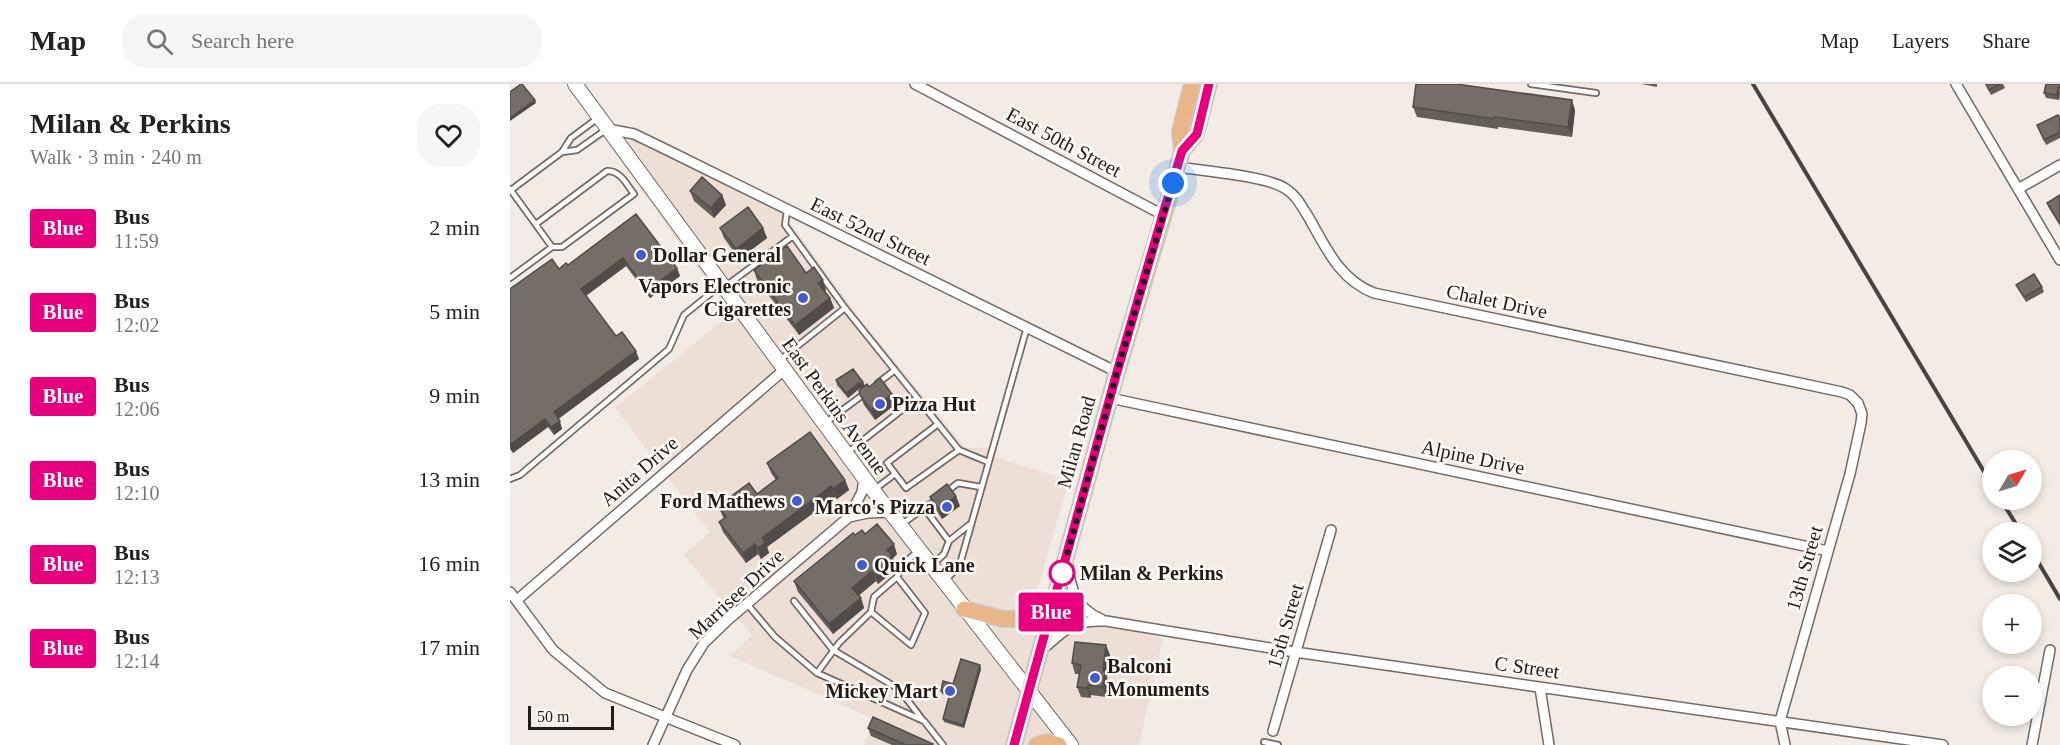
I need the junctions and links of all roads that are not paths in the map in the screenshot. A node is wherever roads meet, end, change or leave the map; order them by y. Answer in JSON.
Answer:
{"nodes":[{"id":1,"x":575,"y":84,"type":"edge"},
{"id":2,"x":915,"y":84,"type":"edge"},
{"id":3,"x":1192,"y":84,"type":"edge"},
{"id":4,"x":1209,"y":84,"type":"edge"},
{"id":5,"x":1531,"y":84,"type":"edge"},
{"id":6,"x":1956,"y":84,"type":"edge"},
{"id":7,"x":1596,"y":93,"type":"dead end"},
{"id":8,"x":604,"y":123,"type":"junction"},
{"id":9,"x":1182,"y":151,"type":"junction"},
{"id":10,"x":562,"y":152,"type":"junction"},
{"id":11,"x":2060,"y":165,"type":"edge"},
{"id":12,"x":1178,"y":167,"type":"junction"},
{"id":13,"x":2018,"y":189,"type":"junction"},
{"id":14,"x":510,"y":190,"type":"edge"},
{"id":15,"x":787,"y":211,"type":"junction"},
{"id":16,"x":1163,"y":214,"type":"junction"},
{"id":17,"x":536,"y":224,"type":"junction"},
{"id":18,"x":793,"y":236,"type":"junction"},
{"id":19,"x":552,"y":247,"type":"junction"},
{"id":20,"x":2060,"y":260,"type":"edge"},
{"id":21,"x":510,"y":278,"type":"edge"},
{"id":22,"x":723,"y":286,"type":"junction"},
{"id":23,"x":845,"y":308,"type":"junction"},
{"id":24,"x":1027,"y":327,"type":"junction"},
{"id":25,"x":781,"y":366,"type":"junction"},
{"id":26,"x":895,"y":370,"type":"junction"},
{"id":27,"x":1117,"y":372,"type":"junction"},
{"id":28,"x":917,"y":398,"type":"junction"},
{"id":29,"x":1110,"y":398,"type":"junction"},
{"id":30,"x":1856,"y":401,"type":"joint"},
{"id":31,"x":824,"y":424,"type":"junction"},
{"id":32,"x":938,"y":424,"type":"junction"},
{"id":33,"x":959,"y":450,"type":"junction"},
{"id":34,"x":846,"y":453,"type":"junction"},
{"id":35,"x":988,"y":462,"type":"junction"},
{"id":36,"x":895,"y":474,"type":"junction"},
{"id":37,"x":864,"y":478,"type":"junction"},
{"id":38,"x":510,"y":479,"type":"edge"},
{"id":39,"x":981,"y":487,"type":"junction"},
{"id":40,"x":873,"y":490,"type":"junction"},
{"id":41,"x":924,"y":508,"type":"junction"},
{"id":42,"x":890,"y":512,"type":"junction"},
{"id":43,"x":849,"y":517,"type":"junction"},
{"id":44,"x":971,"y":524,"type":"junction"},
{"id":45,"x":900,"y":526,"type":"junction"},
{"id":46,"x":1331,"y":530,"type":"dead end"},
{"id":47,"x":949,"y":541,"type":"junction"},
{"id":48,"x":920,"y":551,"type":"junction"},
{"id":49,"x":1828,"y":551,"type":"junction"},
{"id":50,"x":1066,"y":557,"type":"junction"},
{"id":51,"x":931,"y":566,"type":"junction"},
{"id":52,"x":897,"y":577,"type":"junction"},
{"id":53,"x":944,"y":583,"type":"junction"},
{"id":54,"x":510,"y":592,"type":"edge"},
{"id":55,"x":517,"y":600,"type":"junction"},
{"id":56,"x":794,"y":601,"type":"dead end"},
{"id":57,"x":747,"y":604,"type":"junction"},
{"id":58,"x":1052,"y":606,"type":"junction"},
{"id":59,"x":964,"y":609,"type":"junction"},
{"id":60,"x":871,"y":612,"type":"junction"},
{"id":61,"x":1106,"y":621,"type":"junction"},
{"id":62,"x":833,"y":650,"type":"junction"},
{"id":63,"x":2050,"y":650,"type":"dead end"},
{"id":64,"x":1041,"y":651,"type":"junction"},
{"id":65,"x":1295,"y":652,"type":"junction"},
{"id":66,"x":817,"y":673,"type":"junction"},
{"id":67,"x":1540,"y":688,"type":"junction"},
{"id":68,"x":1030,"y":693,"type":"junction"},
{"id":69,"x":665,"y":716,"type":"junction"},
{"id":70,"x":924,"y":721,"type":"junction"},
{"id":71,"x":1780,"y":721,"type":"junction"},
{"id":72,"x":1274,"y":731,"type":"dead end"},
{"id":73,"x":1264,"y":742,"type":"dead end"},
{"id":74,"x":653,"y":745,"type":"edge"},
{"id":75,"x":735,"y":745,"type":"edge"},
{"id":76,"x":943,"y":745,"type":"edge"},
{"id":77,"x":1014,"y":745,"type":"edge"},
{"id":78,"x":1036,"y":745,"type":"edge"},
{"id":79,"x":1059,"y":745,"type":"edge"},
{"id":80,"x":1071,"y":745,"type":"edge"},
{"id":81,"x":1278,"y":745,"type":"edge"},
{"id":82,"x":1549,"y":745,"type":"edge"},
{"id":83,"x":1785,"y":745,"type":"edge"},
{"id":84,"x":1943,"y":745,"type":"edge"},
{"id":85,"x":2032,"y":745,"type":"edge"}],
"edges":[{"from":1,"to":8,"type":"main road","name":"East Perkins Avenue"},
{"from":2,"to":16,"type":"street","name":"East 50th Street"},
{"from":3,"to":9,"type":"main road","name":"Milan Road"},
{"from":4,"to":9,"type":"main road","name":"Milan Road"},
{"from":5,"to":7,"type":"lane"},
{"from":6,"to":13,"type":"street"},
{"from":8,"to":10,"type":"lane"},
{"from":8,"to":10,"type":"lane"},
{"from":8,"to":15,"type":"street","name":"East 52nd Street"},
{"from":8,"to":22,"type":"main road","name":"East Perkins Avenue"},
{"from":9,"to":12,"type":"main road","name":"Milan Road"},
{"from":10,"to":14,"type":"lane"},
{"from":11,"to":13,"type":"street"},
{"from":12,"to":16,"type":"main road","name":"Milan Road"},
{"from":12,"to":30,"type":"street","name":"Chalet Drive"},
{"from":13,"to":20,"type":"street"},
{"from":14,"to":17,"type":"lane"},
{"from":15,"to":18,"type":"lane"},
{"from":15,"to":24,"type":"street","name":"East 52nd Street"},
{"from":16,"to":27,"type":"main road","name":"Milan Road"},
{"from":17,"to":19,"type":"lane"},
{"from":17,"to":19,"type":"lane"},
{"from":18,"to":22,"type":"lane"},
{"from":18,"to":23,"type":"lane"},
{"from":19,"to":21,"type":"lane"},
{"from":22,"to":25,"type":"main road","name":"East Perkins Avenue"},
{"from":22,"to":38,"type":"lane"},
{"from":23,"to":25,"type":"lane"},
{"from":23,"to":26,"type":"lane"},
{"from":24,"to":27,"type":"street","name":"East 52nd Street"},
{"from":24,"to":35,"type":"lane"},
{"from":25,"to":31,"type":"main road","name":"East Perkins Avenue"},
{"from":25,"to":55,"type":"street","name":"Anita Drive"},
{"from":26,"to":28,"type":"lane"},
{"from":26,"to":31,"type":"lane"},
{"from":27,"to":29,"type":"main road","name":"Milan Road"},
{"from":28,"to":32,"type":"lane"},
{"from":28,"to":34,"type":"lane"},
{"from":29,"to":49,"type":"street","name":"Alpine Drive"},
{"from":29,"to":50,"type":"main road","name":"Milan Road"},
{"from":30,"to":49,"type":"street","name":"13th Street"},
{"from":31,"to":34,"type":"main road","name":"East Perkins Avenue"},
{"from":32,"to":33,"type":"lane"},
{"from":32,"to":36,"type":"lane"},
{"from":33,"to":35,"type":"lane"},
{"from":33,"to":36,"type":"lane"},
{"from":34,"to":37,"type":"main road","name":"East Perkins Avenue"},
{"from":35,"to":39,"type":"lane"},
{"from":36,"to":40,"type":"lane"},
{"from":37,"to":40,"type":"main road","name":"East Perkins Avenue"},
{"from":37,"to":43,"type":"street","name":"Marrisee Drive"},
{"from":39,"to":41,"type":"lane"},
{"from":39,"to":44,"type":"lane"},
{"from":40,"to":42,"type":"main road","name":"East Perkins Avenue"},
{"from":41,"to":45,"type":"lane"},
{"from":41,"to":47,"type":"lane"},
{"from":42,"to":43,"type":"street"},
{"from":42,"to":45,"type":"main road","name":"East Perkins Avenue"},
{"from":43,"to":57,"type":"street","name":"Marrisee Drive"},
{"from":44,"to":47,"type":"lane"},
{"from":44,"to":53,"type":"lane"},
{"from":45,"to":48,"type":"main road","name":"East Perkins Avenue"},
{"from":46,"to":65,"type":"street","name":"15th Street"},
{"from":47,"to":51,"type":"lane"},
{"from":48,"to":51,"type":"main road","name":"East Perkins Avenue"},
{"from":48,"to":52,"type":"lane"},
{"from":49,"to":71,"type":"street","name":"13th Street"},
{"from":50,"to":58,"type":"main road","name":"Milan Road"},
{"from":50,"to":61,"type":"street","name":"C Street"},
{"from":51,"to":53,"type":"main road","name":"East Perkins Avenue"},
{"from":52,"to":60,"type":"lane"},
{"from":52,"to":60,"type":"lane"},
{"from":53,"to":59,"type":"main road","name":"East Perkins Avenue"},
{"from":54,"to":55,"type":"street"},
{"from":55,"to":69,"type":"street"},
{"from":56,"to":62,"type":"lane"},
{"from":57,"to":66,"type":"lane"},
{"from":57,"to":69,"type":"street","name":"Marrisee Drive"},
{"from":58,"to":59,"type":"main road"},
{"from":58,"to":64,"type":"main road","name":"Milan Road"},
{"from":59,"to":68,"type":"main road","name":"East Perkins Avenue"},
{"from":60,"to":62,"type":"lane"},
{"from":61,"to":64,"type":"street","name":"C Street"},
{"from":61,"to":65,"type":"street","name":"C Street"},
{"from":62,"to":66,"type":"lane"},
{"from":62,"to":70,"type":"lane"},
{"from":63,"to":85,"type":"street"},
{"from":64,"to":68,"type":"main road","name":"Milan Road"},
{"from":65,"to":67,"type":"street","name":"C Street"},
{"from":65,"to":72,"type":"street","name":"15th Street"},
{"from":66,"to":70,"type":"lane"},
{"from":67,"to":71,"type":"street","name":"C Street"},
{"from":67,"to":82,"type":"street"},
{"from":68,"to":77,"type":"main road","name":"Milan Road"},
{"from":68,"to":80,"type":"main road","name":"East Perkins Avenue"},
{"from":69,"to":74,"type":"street","name":"Marrisee Drive"},
{"from":69,"to":75,"type":"street"},
{"from":70,"to":76,"type":"lane"},
{"from":71,"to":83,"type":"street","name":"13th Street"},
{"from":71,"to":84,"type":"street","name":"C Street"},
{"from":73,"to":81,"type":"lane"},
{"from":78,"to":79,"type":"main road"}]}
